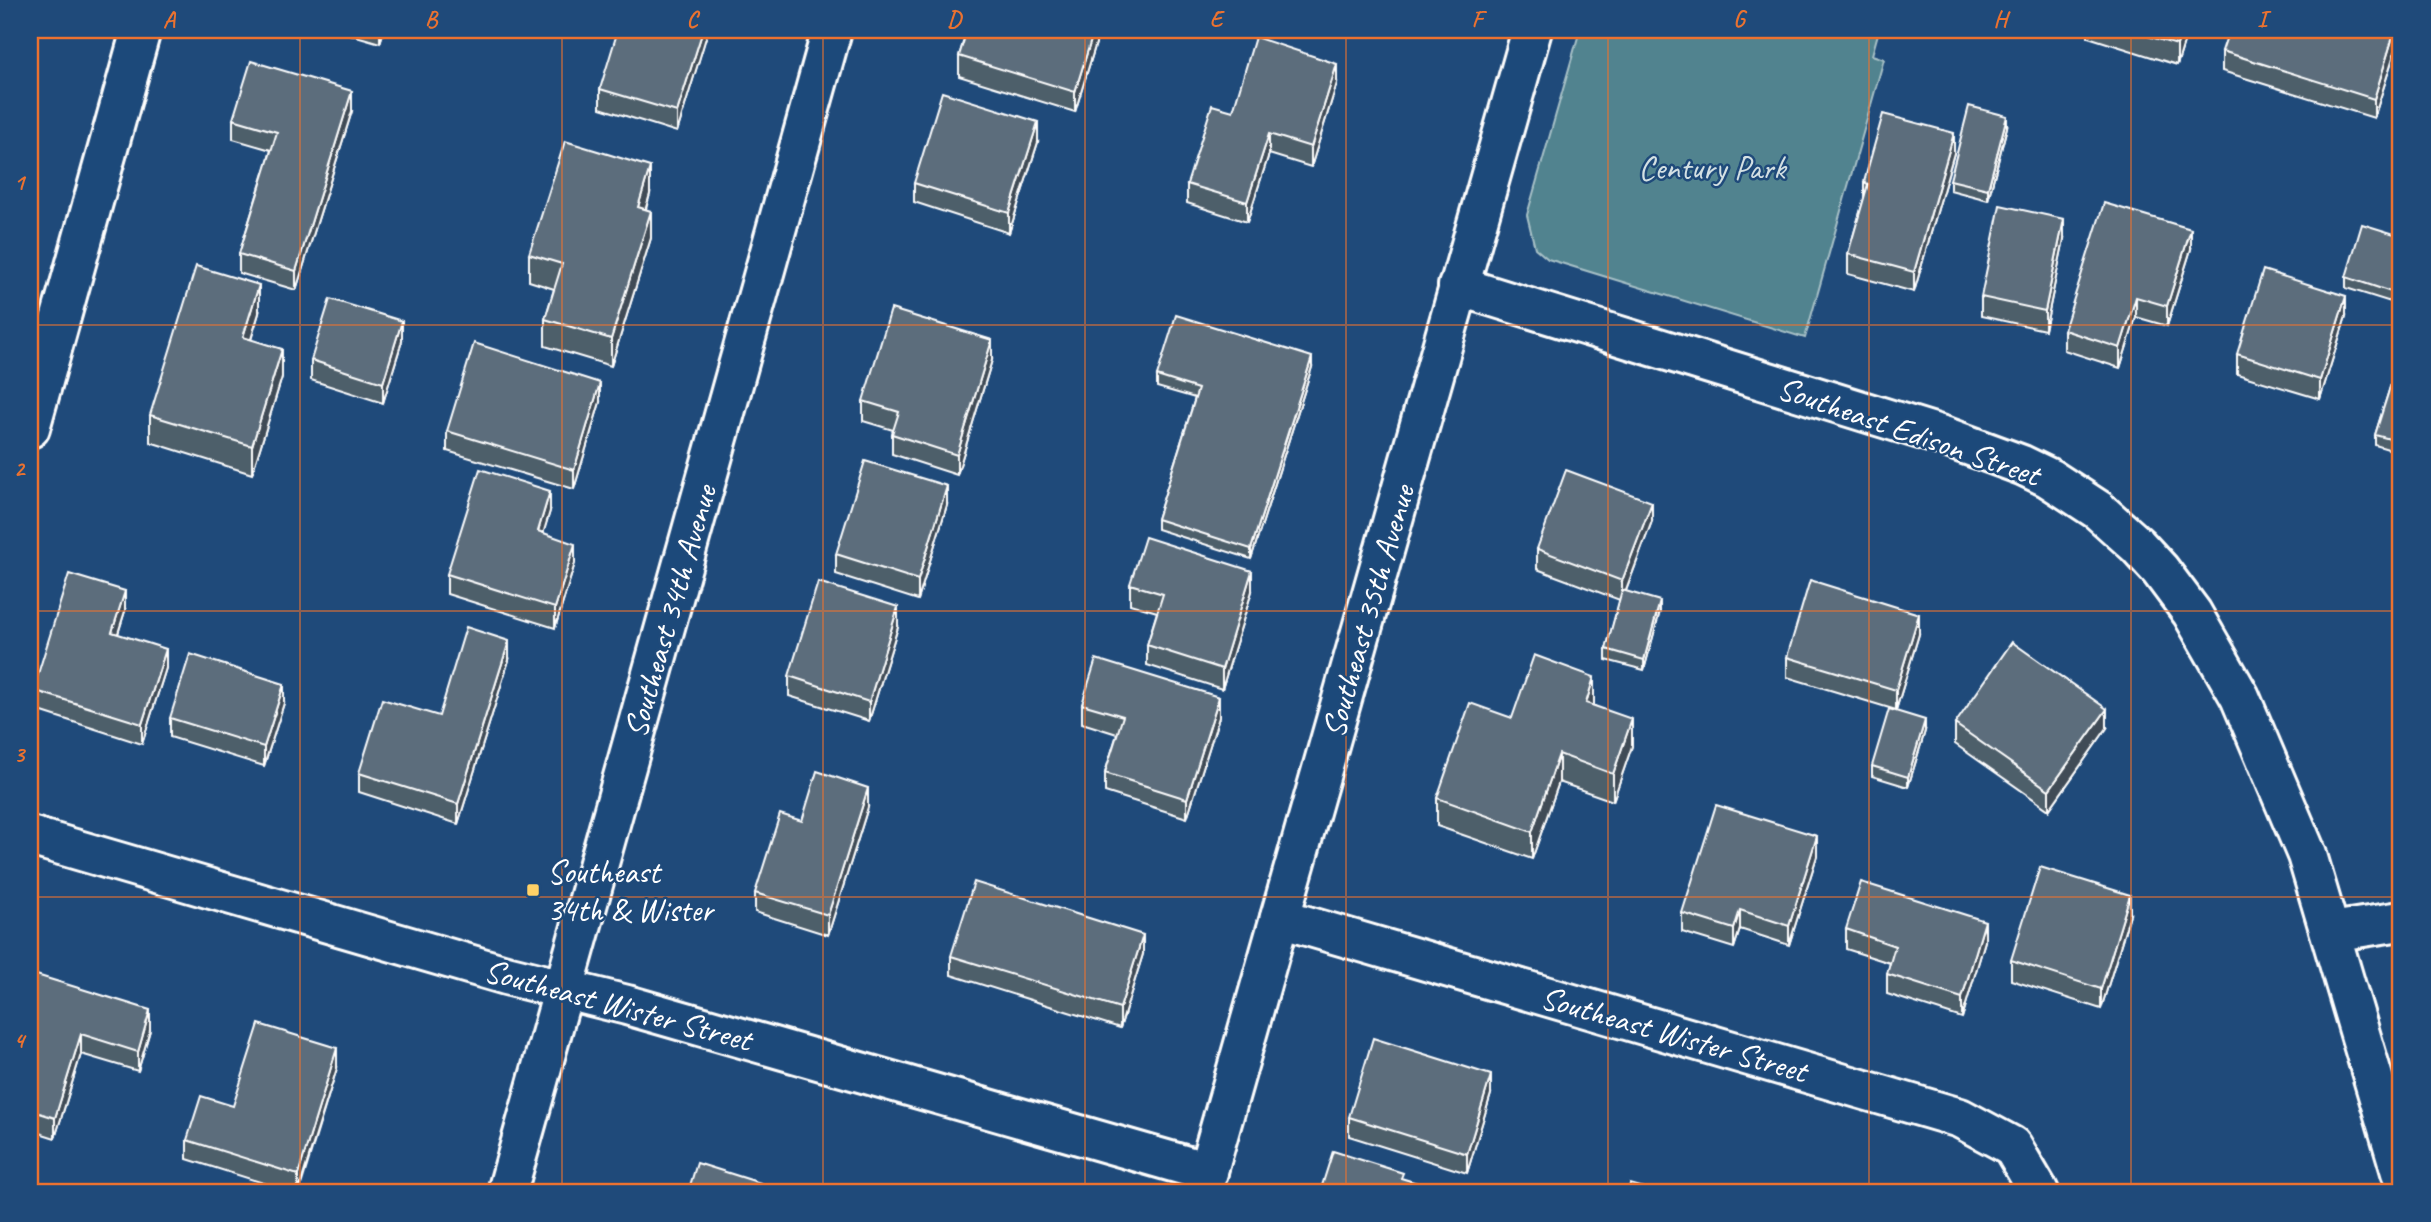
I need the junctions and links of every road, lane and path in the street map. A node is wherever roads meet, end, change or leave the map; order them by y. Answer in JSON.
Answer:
{"nodes":[{"id":1,"x":141,"y":30,"type":"edge"},
{"id":2,"x":832,"y":30,"type":"edge"},
{"id":3,"x":1532,"y":30,"type":"edge"},
{"id":4,"x":1458,"y":286,"type":"junction"},
{"id":5,"x":30,"y":428,"type":"edge"},
{"id":6,"x":30,"y":835,"type":"edge"},
{"id":7,"x":1280,"y":918,"type":"junction"},
{"id":8,"x":2401,"y":921,"type":"edge"},
{"id":9,"x":2331,"y":932,"type":"junction"},
{"id":10,"x":564,"y":989,"type":"junction"},
{"id":11,"x":2401,"y":1172,"type":"edge"},
{"id":12,"x":1205,"y":1182,"type":"edge"},
{"id":13,"x":507,"y":1192,"type":"edge"},
{"id":14,"x":2039,"y":1192,"type":"edge"}],
"edges":[{"from":1,"to":5,"type":"street"},
{"from":2,"to":10,"type":"street","name":"Southeast 34th Avenue"},
{"from":3,"to":4,"type":"street","name":"Southeast 35th Avenue"},
{"from":4,"to":7,"type":"street","name":"Southeast 35th Avenue"},
{"from":4,"to":9,"type":"street","name":"Southeast Edison Street"},
{"from":6,"to":10,"type":"street","name":"Southeast Wister Street"},
{"from":7,"to":12,"type":"street","name":"Southeast 35th Avenue"},
{"from":7,"to":14,"type":"street","name":"Southeast Wister Street"},
{"from":8,"to":9,"type":"street"},
{"from":9,"to":11,"type":"street","name":"Southeast Edison Street"},
{"from":10,"to":12,"type":"street","name":"Southeast Wister Street"},
{"from":10,"to":13,"type":"street","name":"Southeast 34th Avenue"}]}
